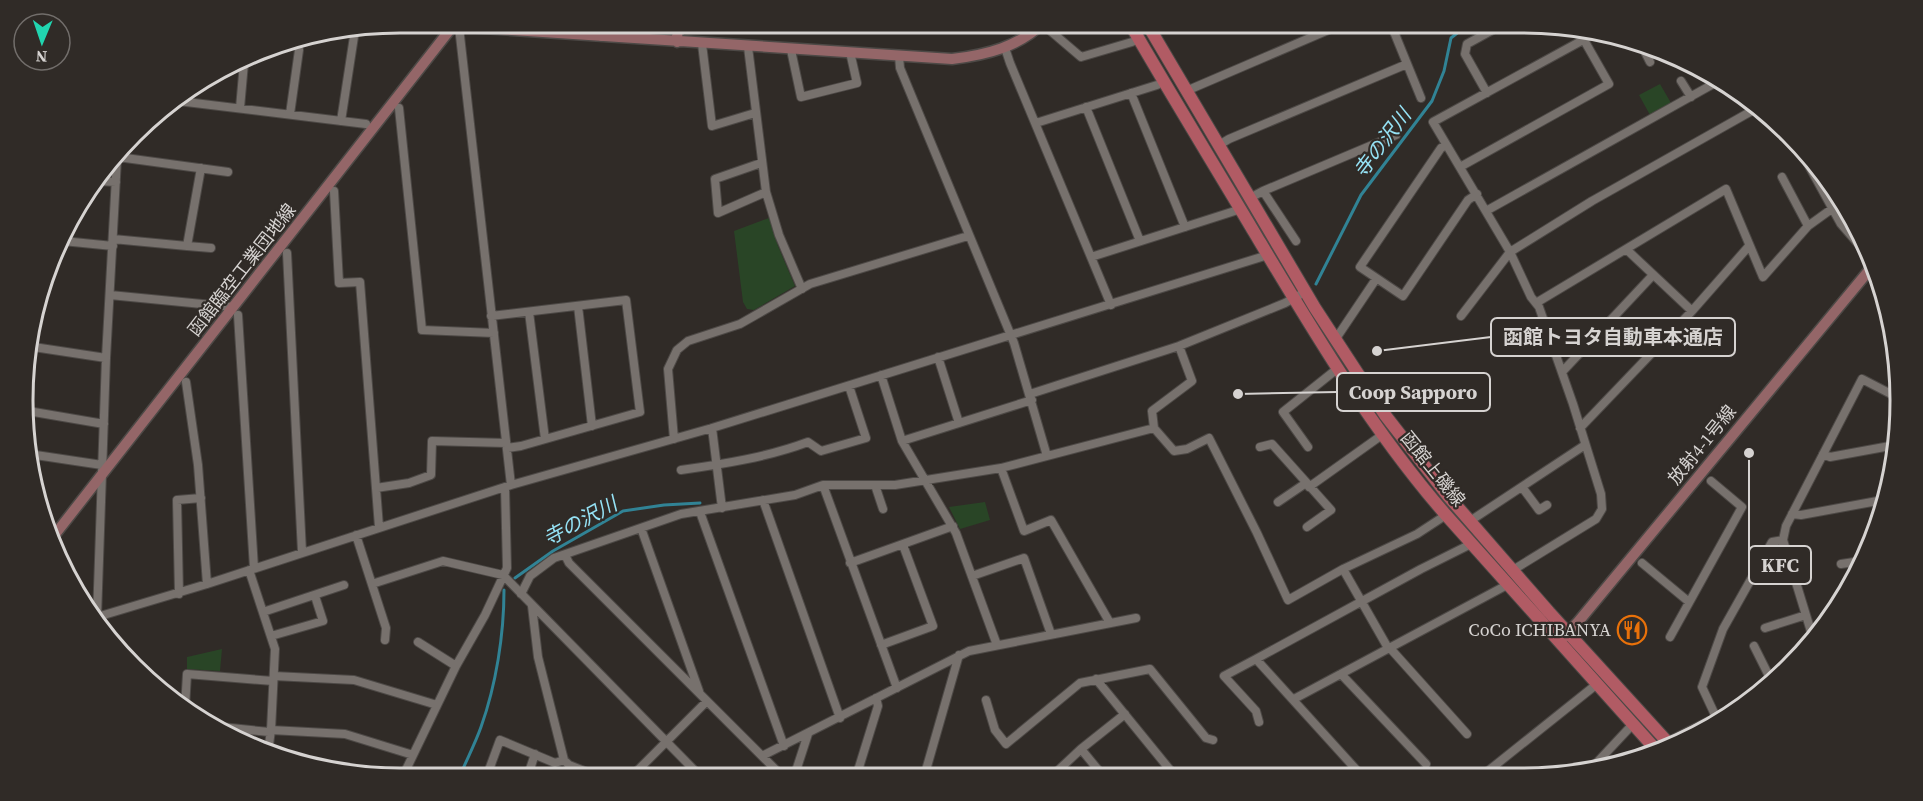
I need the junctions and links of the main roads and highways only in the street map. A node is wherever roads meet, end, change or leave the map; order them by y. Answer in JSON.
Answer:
{"nodes":[{"id":1,"x":1136,"y":33,"type":"edge"},
{"id":2,"x":1152,"y":33,"type":"edge"},
{"id":3,"x":1665,"y":739,"type":"edge"},
{"id":4,"x":1651,"y":744,"type":"edge"}],
"edges":[{"from":1,"to":4,"type":"main road","name":"函館上磯線"},
{"from":2,"to":3,"type":"main road","name":"函館上磯線"}]}
